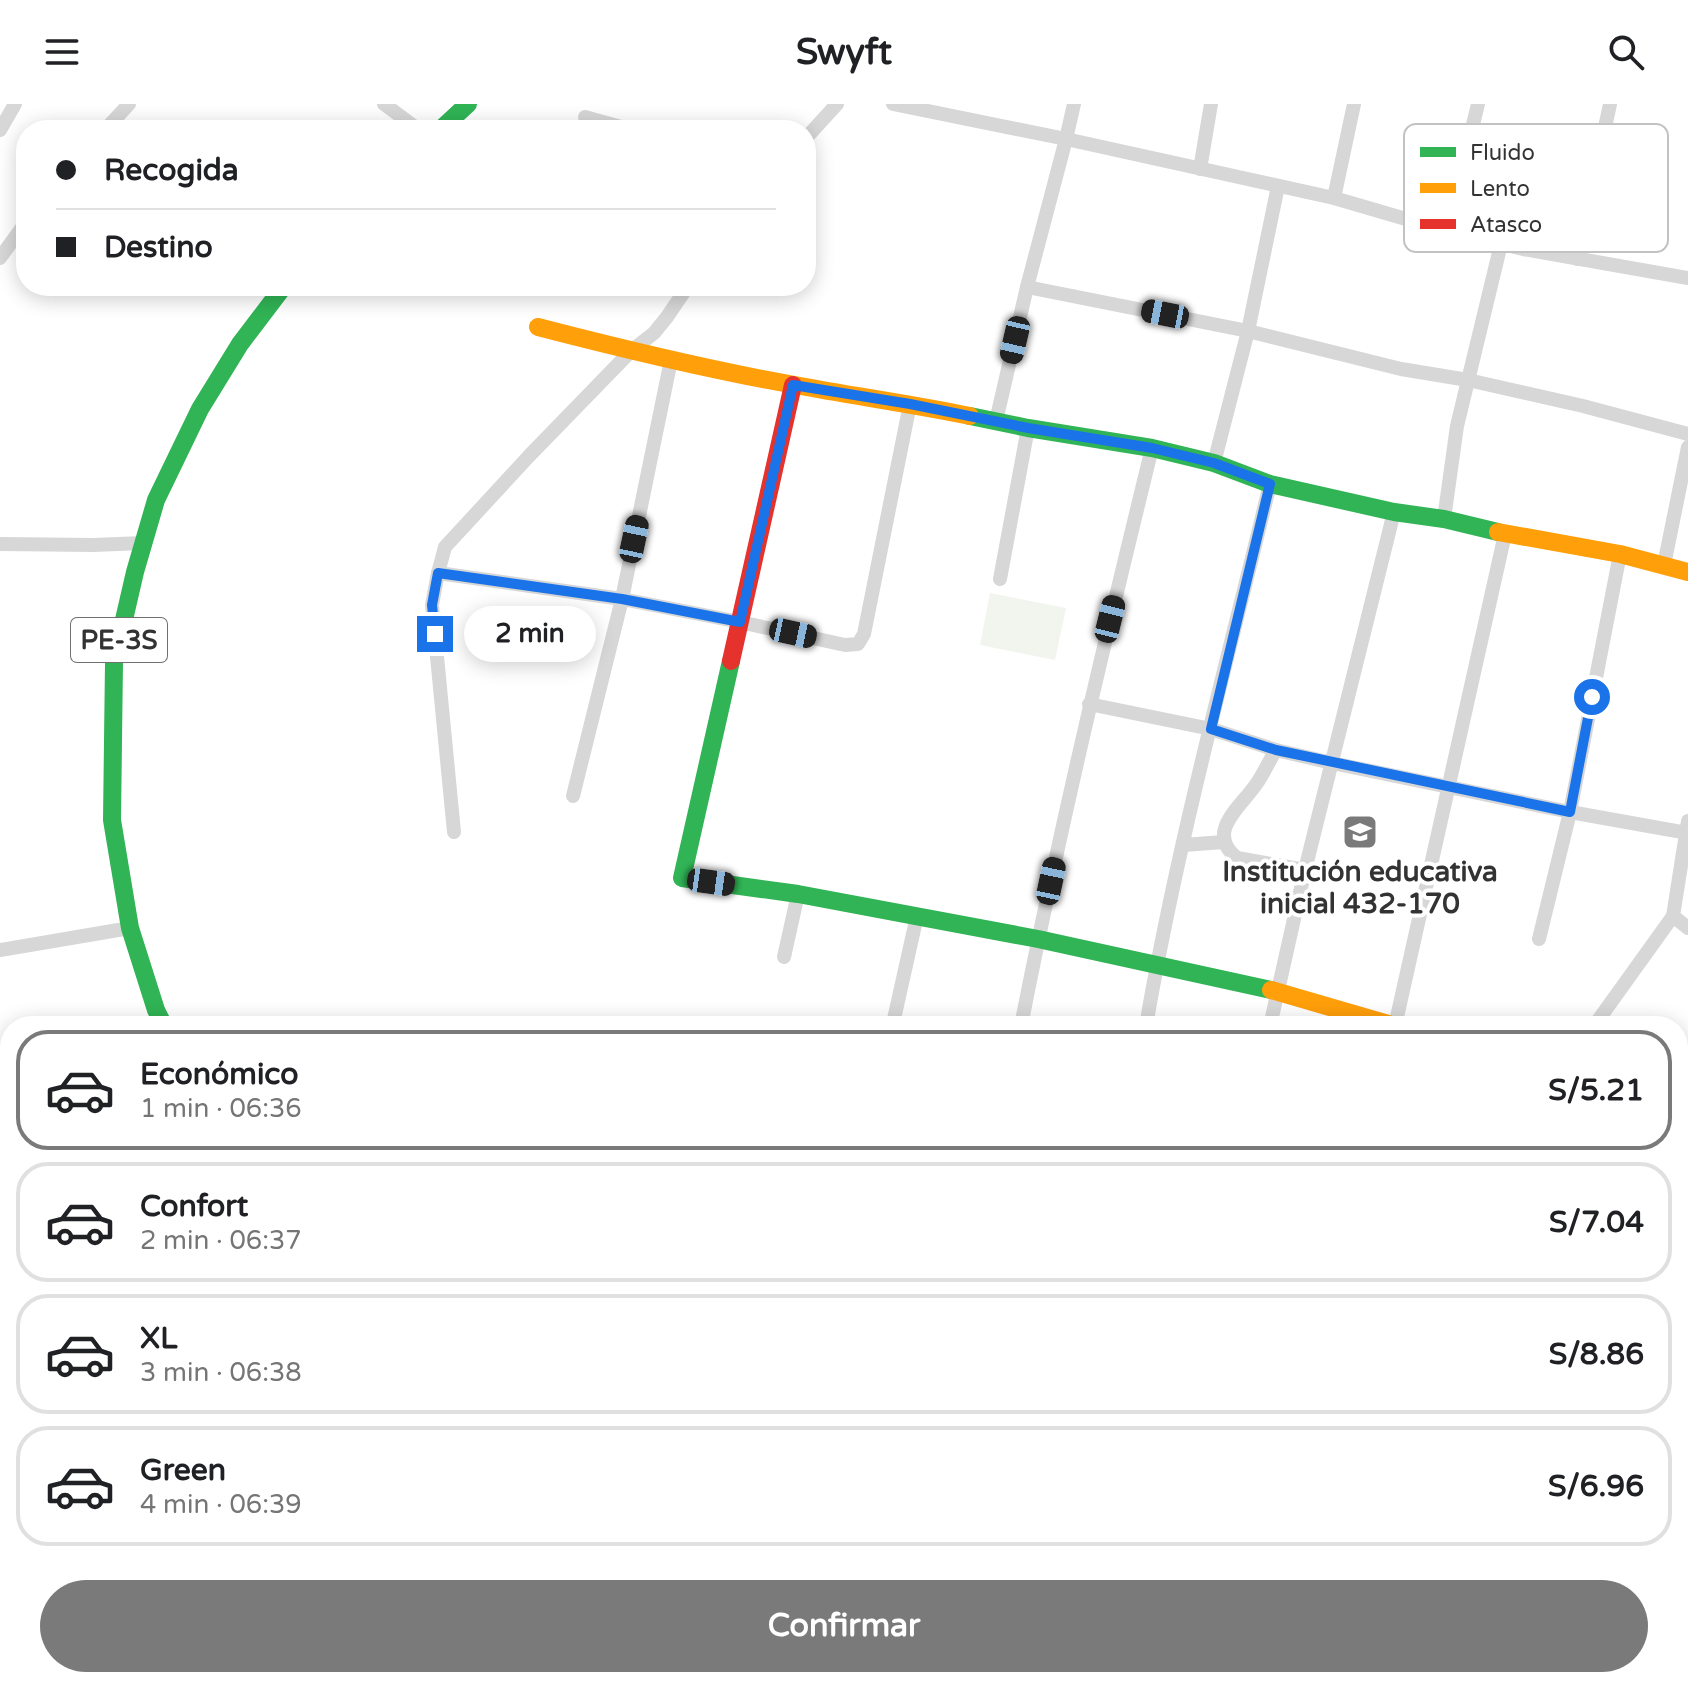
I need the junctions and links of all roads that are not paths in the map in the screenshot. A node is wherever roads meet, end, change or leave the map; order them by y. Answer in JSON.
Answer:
{"nodes":[{"id":1,"x":15,"y":104,"type":"edge"},
{"id":2,"x":129,"y":104,"type":"edge"},
{"id":3,"x":384,"y":104,"type":"edge"},
{"id":4,"x":468,"y":104,"type":"edge"},
{"id":5,"x":837,"y":104,"type":"edge"},
{"id":6,"x":893,"y":104,"type":"edge"},
{"id":7,"x":1074,"y":104,"type":"edge"},
{"id":8,"x":1211,"y":104,"type":"edge"},
{"id":9,"x":1354,"y":104,"type":"edge"},
{"id":10,"x":1478,"y":104,"type":"edge"},
{"id":11,"x":1610,"y":104,"type":"edge"},
{"id":12,"x":585,"y":117,"type":"dead end"},
{"id":13,"x":114,"y":120,"type":"edge"},
{"id":14,"x":406,"y":120,"type":"edge"},
{"id":15,"x":451,"y":120,"type":"edge"},
{"id":16,"x":596,"y":120,"type":"edge"},
{"id":17,"x":1473,"y":124,"type":"edge"},
{"id":18,"x":1606,"y":124,"type":"edge"},
{"id":19,"x":816,"y":127,"type":"edge"},
{"id":20,"x":0,"y":130,"type":"edge"},
{"id":21,"x":1066,"y":139,"type":"junction"},
{"id":22,"x":1200,"y":169,"type":"junction"},
{"id":23,"x":1278,"y":186,"type":"junction"},
{"id":24,"x":1334,"y":198,"type":"junction"},
{"id":25,"x":1404,"y":218,"type":"edge"},
{"id":26,"x":16,"y":236,"type":"edge"},
{"id":27,"x":1499,"y":252,"type":"edge"},
{"id":28,"x":1542,"y":252,"type":"edge"},
{"id":29,"x":1578,"y":252,"type":"edge"},
{"id":30,"x":0,"y":258,"type":"edge"},
{"id":31,"x":1577,"y":259,"type":"junction"},
{"id":32,"x":1688,"y":278,"type":"edge"},
{"id":33,"x":1027,"y":287,"type":"junction"},
{"id":34,"x":276,"y":296,"type":"edge"},
{"id":35,"x":681,"y":296,"type":"edge"},
{"id":36,"x":538,"y":327,"type":"dead end"},
{"id":37,"x":1248,"y":331,"type":"junction"},
{"id":38,"x":631,"y":351,"type":"junction"},
{"id":39,"x":671,"y":360,"type":"junction"},
{"id":40,"x":1468,"y":380,"type":"junction"},
{"id":41,"x":793,"y":385,"type":"junction"},
{"id":42,"x":910,"y":404,"type":"junction"},
{"id":43,"x":996,"y":421,"type":"junction"},
{"id":44,"x":1028,"y":428,"type":"junction"},
{"id":45,"x":1688,"y":434,"type":"edge"},
{"id":46,"x":1688,"y":447,"type":"edge"},
{"id":47,"x":1152,"y":448,"type":"junction"},
{"id":48,"x":1214,"y":463,"type":"junction"},
{"id":49,"x":1270,"y":484,"type":"junction"},
{"id":50,"x":1394,"y":512,"type":"junction"},
{"id":51,"x":1444,"y":519,"type":"junction"},
{"id":52,"x":1505,"y":534,"type":"junction"},
{"id":53,"x":143,"y":543,"type":"junction"},
{"id":54,"x":0,"y":544,"type":"edge"},
{"id":55,"x":1620,"y":554,"type":"junction"},
{"id":56,"x":1664,"y":565,"type":"junction"},
{"id":57,"x":1688,"y":572,"type":"edge"},
{"id":58,"x":438,"y":573,"type":"junction"},
{"id":59,"x":1000,"y":579,"type":"dead end"},
{"id":60,"x":622,"y":599,"type":"junction"},
{"id":61,"x":740,"y":622,"type":"junction"},
{"id":62,"x":1089,"y":704,"type":"junction"},
{"id":63,"x":1211,"y":729,"type":"junction"},
{"id":64,"x":1276,"y":750,"type":"junction"},
{"id":65,"x":1332,"y":763,"type":"junction"},
{"id":66,"x":1448,"y":785,"type":"junction"},
{"id":67,"x":573,"y":796,"type":"dead end"},
{"id":68,"x":1570,"y":812,"type":"junction"},
{"id":69,"x":1687,"y":829,"type":"edge"},
{"id":70,"x":454,"y":832,"type":"dead end"},
{"id":71,"x":1224,"y":842,"type":"junction"},
{"id":72,"x":1183,"y":845,"type":"junction"},
{"id":73,"x":1305,"y":870,"type":"junction"},
{"id":74,"x":798,"y":894,"type":"junction"},
{"id":75,"x":917,"y":916,"type":"junction"},
{"id":76,"x":1673,"y":916,"type":"junction"},
{"id":77,"x":130,"y":928,"type":"junction"},
{"id":78,"x":1688,"y":928,"type":"edge"},
{"id":79,"x":1038,"y":939,"type":"junction"},
{"id":80,"x":1539,"y":939,"type":"dead end"},
{"id":81,"x":0,"y":950,"type":"edge"},
{"id":82,"x":784,"y":957,"type":"dead end"},
{"id":83,"x":1157,"y":965,"type":"junction"},
{"id":84,"x":1278,"y":991,"type":"junction"},
{"id":85,"x":159,"y":1016,"type":"edge"},
{"id":86,"x":895,"y":1016,"type":"edge"},
{"id":87,"x":1023,"y":1016,"type":"edge"},
{"id":88,"x":1148,"y":1016,"type":"edge"},
{"id":89,"x":1272,"y":1016,"type":"edge"},
{"id":90,"x":1362,"y":1016,"type":"edge"},
{"id":91,"x":1397,"y":1016,"type":"edge"},
{"id":92,"x":1601,"y":1016,"type":"edge"}],
"edges":[{"from":1,"to":20,"type":"street"},
{"from":2,"to":13,"type":"street"},
{"from":3,"to":14,"type":"street"},
{"from":4,"to":15,"type":"main road"},
{"from":5,"to":19,"type":"street"},
{"from":6,"to":21,"type":"street"},
{"from":7,"to":21,"type":"street"},
{"from":8,"to":22,"type":"street"},
{"from":9,"to":24,"type":"street"},
{"from":10,"to":17,"type":"street"},
{"from":11,"to":18,"type":"street"},
{"from":12,"to":16,"type":"street"},
{"from":21,"to":22,"type":"street"},
{"from":21,"to":33,"type":"street"},
{"from":22,"to":23,"type":"street"},
{"from":23,"to":24,"type":"street"},
{"from":23,"to":37,"type":"street"},
{"from":24,"to":25,"type":"street"},
{"from":26,"to":30,"type":"street"},
{"from":27,"to":40,"type":"street"},
{"from":28,"to":31,"type":"street"},
{"from":29,"to":31,"type":"street"},
{"from":31,"to":32,"type":"street"},
{"from":33,"to":37,"type":"street"},
{"from":33,"to":43,"type":"street"},
{"from":34,"to":53,"type":"main road","number":"PE-3S"},
{"from":35,"to":38,"type":"street"},
{"from":36,"to":38,"type":"main road"},
{"from":37,"to":40,"type":"street"},
{"from":37,"to":48,"type":"street"},
{"from":38,"to":39,"type":"main road"},
{"from":38,"to":58,"type":"street"},
{"from":39,"to":41,"type":"main road"},
{"from":39,"to":60,"type":"street"},
{"from":40,"to":45,"type":"street"},
{"from":40,"to":51,"type":"street"},
{"from":41,"to":42,"type":"main road"},
{"from":41,"to":61,"type":"main road"},
{"from":42,"to":43,"type":"main road"},
{"from":42,"to":61,"type":"street"},
{"from":43,"to":44,"type":"main road"},
{"from":44,"to":47,"type":"main road"},
{"from":44,"to":59,"type":"street"},
{"from":46,"to":56,"type":"street"},
{"from":47,"to":48,"type":"main road"},
{"from":47,"to":62,"type":"street"},
{"from":48,"to":49,"type":"main road"},
{"from":49,"to":50,"type":"main road"},
{"from":49,"to":63,"type":"street"},
{"from":50,"to":51,"type":"main road"},
{"from":50,"to":65,"type":"street"},
{"from":51,"to":52,"type":"main road"},
{"from":52,"to":55,"type":"main road"},
{"from":52,"to":66,"type":"street"},
{"from":53,"to":54,"type":"street"},
{"from":53,"to":77,"type":"main road","number":"PE-3S"},
{"from":55,"to":56,"type":"main road"},
{"from":55,"to":68,"type":"street"},
{"from":56,"to":57,"type":"main road"},
{"from":58,"to":60,"type":"street"},
{"from":58,"to":70,"type":"street"},
{"from":60,"to":61,"type":"street"},
{"from":60,"to":67,"type":"street"},
{"from":61,"to":74,"type":"main road"},
{"from":62,"to":63,"type":"street"},
{"from":62,"to":79,"type":"street"},
{"from":63,"to":64,"type":"street"},
{"from":63,"to":72,"type":"street"},
{"from":64,"to":65,"type":"street"},
{"from":64,"to":71,"type":"street"},
{"from":65,"to":66,"type":"street"},
{"from":65,"to":73,"type":"street"},
{"from":66,"to":68,"type":"street"},
{"from":66,"to":91,"type":"street"},
{"from":68,"to":69,"type":"street"},
{"from":68,"to":80,"type":"street"},
{"from":69,"to":76,"type":"street"},
{"from":71,"to":72,"type":"street"},
{"from":71,"to":73,"type":"street"},
{"from":72,"to":83,"type":"street"},
{"from":73,"to":84,"type":"street"},
{"from":74,"to":75,"type":"main road"},
{"from":74,"to":82,"type":"street"},
{"from":75,"to":79,"type":"main road"},
{"from":75,"to":86,"type":"street"},
{"from":76,"to":78,"type":"street"},
{"from":76,"to":92,"type":"street"},
{"from":77,"to":81,"type":"street"},
{"from":77,"to":85,"type":"main road","number":"PE-3S"},
{"from":79,"to":83,"type":"main road"},
{"from":79,"to":87,"type":"street"},
{"from":83,"to":84,"type":"main road"},
{"from":83,"to":88,"type":"street"},
{"from":84,"to":89,"type":"street"},
{"from":84,"to":90,"type":"main road"}]}
